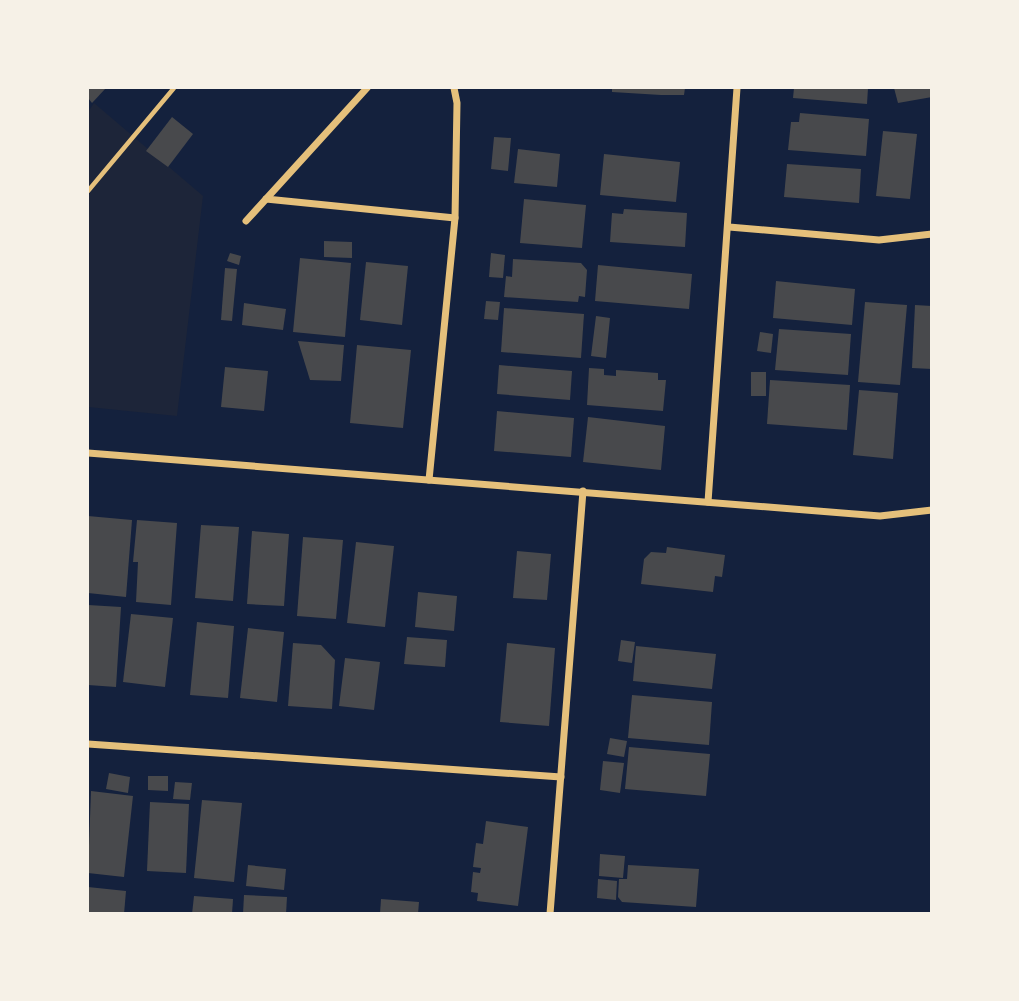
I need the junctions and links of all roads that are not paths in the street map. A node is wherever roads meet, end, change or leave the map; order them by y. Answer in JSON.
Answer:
{"nodes":[{"id":1,"x":367,"y":88,"type":"edge"},
{"id":2,"x":454,"y":88,"type":"edge"},
{"id":3,"x":737,"y":88,"type":"edge"},
{"id":4,"x":266,"y":199,"type":"junction"},
{"id":5,"x":455,"y":218,"type":"junction"},
{"id":6,"x":246,"y":221,"type":"dead end"},
{"id":7,"x":729,"y":227,"type":"junction"},
{"id":8,"x":932,"y":234,"type":"edge"},
{"id":9,"x":88,"y":453,"type":"edge"},
{"id":10,"x":429,"y":480,"type":"junction"},
{"id":11,"x":583,"y":491,"type":"junction"},
{"id":12,"x":708,"y":502,"type":"junction"},
{"id":13,"x":932,"y":510,"type":"edge"},
{"id":14,"x":88,"y":744,"type":"edge"},
{"id":15,"x":561,"y":777,"type":"junction"},
{"id":16,"x":550,"y":914,"type":"edge"}],
"edges":[{"from":1,"to":4,"type":"street"},
{"from":2,"to":5,"type":"street"},
{"from":3,"to":7,"type":"street"},
{"from":4,"to":5,"type":"street"},
{"from":4,"to":6,"type":"street"},
{"from":5,"to":10,"type":"street"},
{"from":7,"to":8,"type":"street"},
{"from":7,"to":12,"type":"street"},
{"from":9,"to":10,"type":"street"},
{"from":10,"to":11,"type":"street"},
{"from":11,"to":12,"type":"street"},
{"from":11,"to":15,"type":"street"},
{"from":12,"to":13,"type":"street"},
{"from":14,"to":15,"type":"street"},
{"from":15,"to":16,"type":"street"}]}
